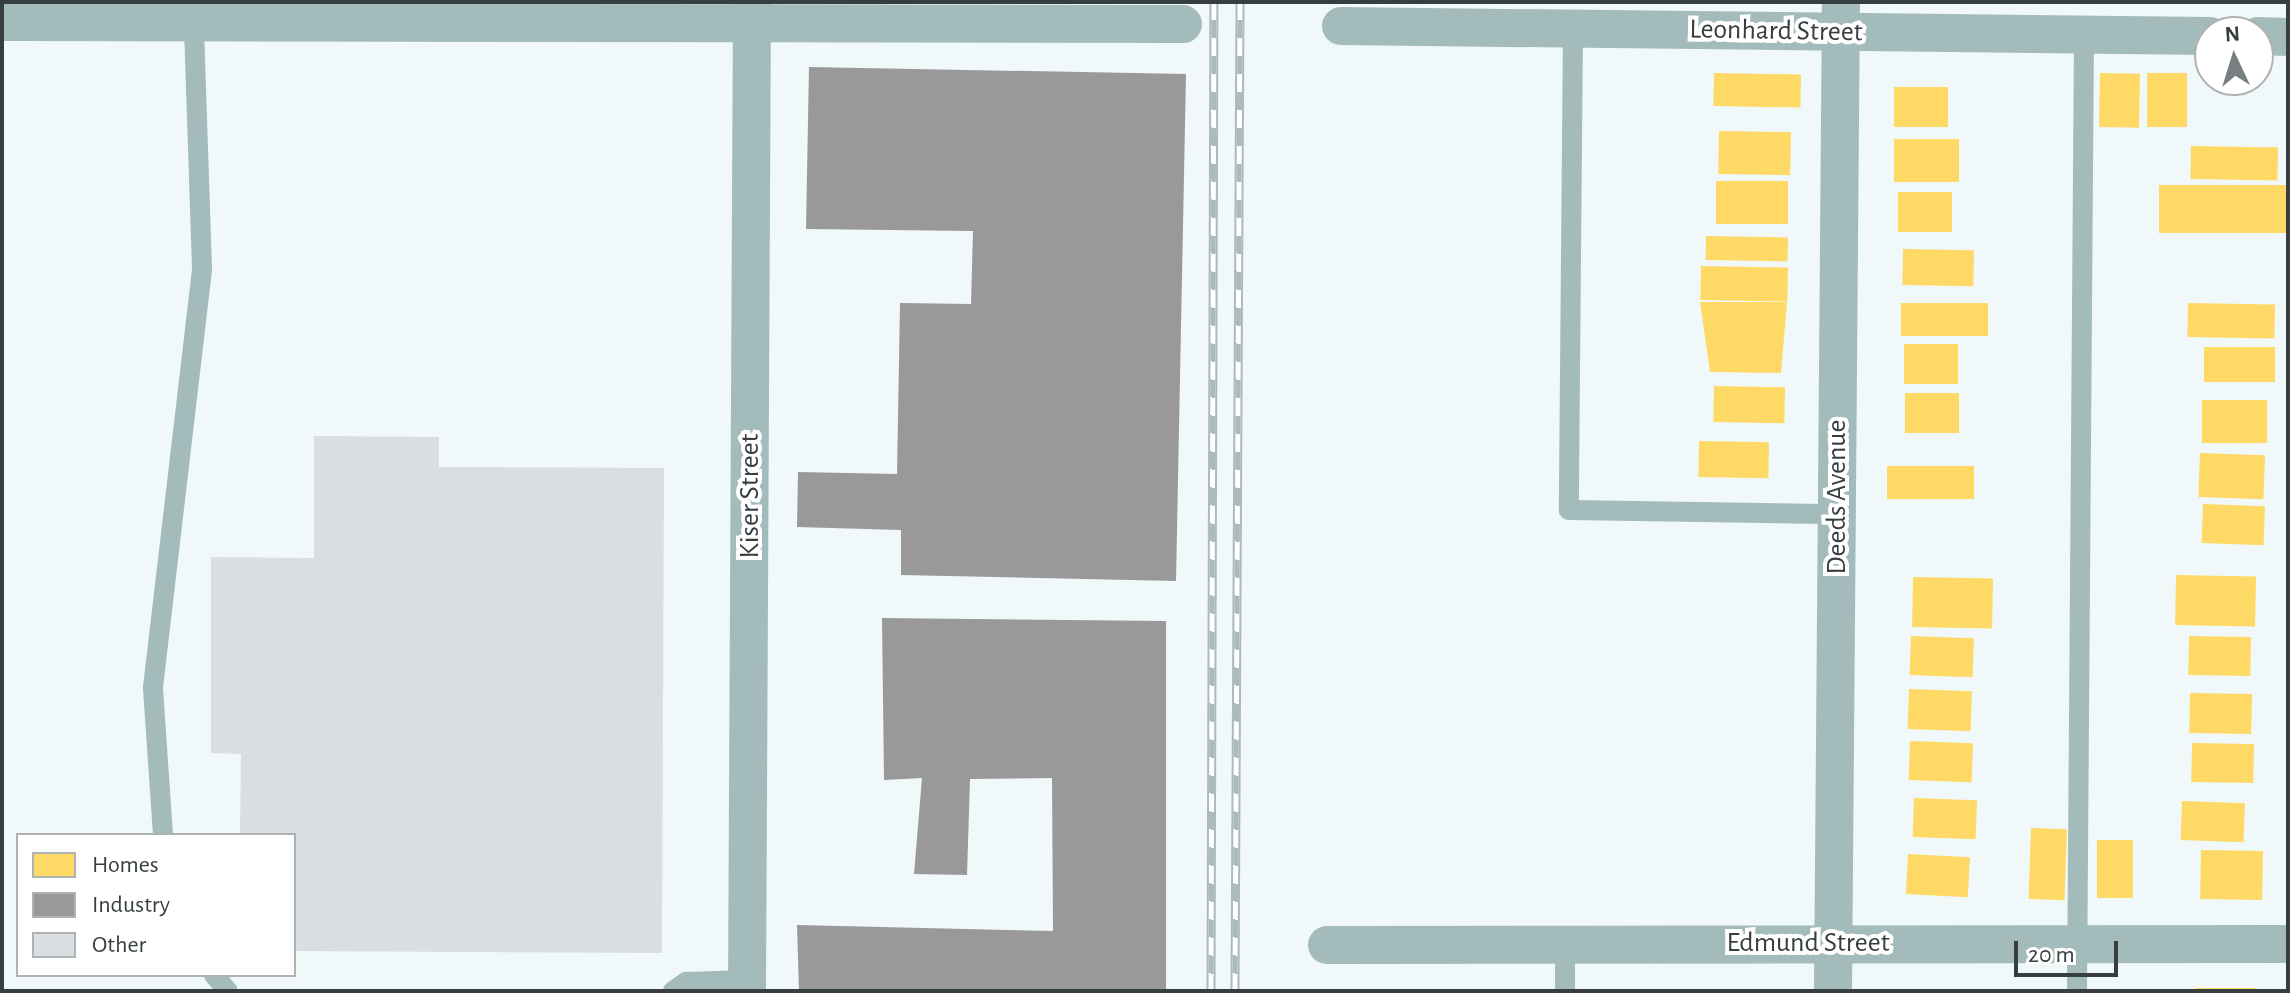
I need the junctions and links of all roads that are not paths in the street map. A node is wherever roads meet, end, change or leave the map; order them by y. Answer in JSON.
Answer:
{"nodes":[{"id":1,"x":752,"y":13,"type":"edge"},
{"id":2,"x":200,"y":16,"type":"edge"},
{"id":3,"x":1841,"y":17,"type":"edge"},
{"id":4,"x":2,"y":22,"type":"edge"},
{"id":5,"x":1183,"y":24,"type":"dead end"},
{"id":6,"x":1341,"y":26,"type":"dead end"},
{"id":7,"x":1573,"y":28,"type":"junction"},
{"id":8,"x":2084,"y":35,"type":"junction"},
{"id":9,"x":2194,"y":36,"type":"edge"},
{"id":10,"x":1837,"y":514,"type":"junction"},
{"id":11,"x":163,"y":833,"type":"edge"},
{"id":12,"x":1565,"y":942,"type":"junction"},
{"id":13,"x":1833,"y":943,"type":"junction"},
{"id":14,"x":2288,"y":944,"type":"edge"},
{"id":15,"x":1327,"y":945,"type":"dead end"},
{"id":16,"x":2077,"y":946,"type":"junction"},
{"id":17,"x":747,"y":986,"type":"edge"},
{"id":18,"x":673,"y":991,"type":"edge"},
{"id":19,"x":1565,"y":991,"type":"edge"},
{"id":20,"x":1833,"y":991,"type":"edge"},
{"id":21,"x":2077,"y":991,"type":"edge"}],
"edges":[{"from":1,"to":2,"type":"street"},
{"from":1,"to":5,"type":"street"},
{"from":1,"to":17,"type":"street","name":"Kiser Street"},
{"from":2,"to":4,"type":"street"},
{"from":2,"to":11,"type":"lane"},
{"from":3,"to":7,"type":"street","name":"Leonhard Street"},
{"from":3,"to":8,"type":"street","name":"Leonhard Street"},
{"from":3,"to":10,"type":"street","name":"Deeds Avenue"},
{"from":6,"to":7,"type":"street","name":"Leonhard Street"},
{"from":7,"to":10,"type":"lane"},
{"from":8,"to":9,"type":"street","name":"Leonhard Street"},
{"from":8,"to":16,"type":"lane"},
{"from":10,"to":13,"type":"street","name":"Deeds Avenue"},
{"from":12,"to":13,"type":"street","name":"Edmund Street"},
{"from":12,"to":15,"type":"street","name":"Edmund Street"},
{"from":12,"to":19,"type":"lane"},
{"from":13,"to":16,"type":"street","name":"Edmund Street"},
{"from":13,"to":20,"type":"street","name":"Deeds Avenue"},
{"from":14,"to":16,"type":"street","name":"Edmund Street"},
{"from":16,"to":21,"type":"lane"},
{"from":17,"to":18,"type":"lane"}]}
